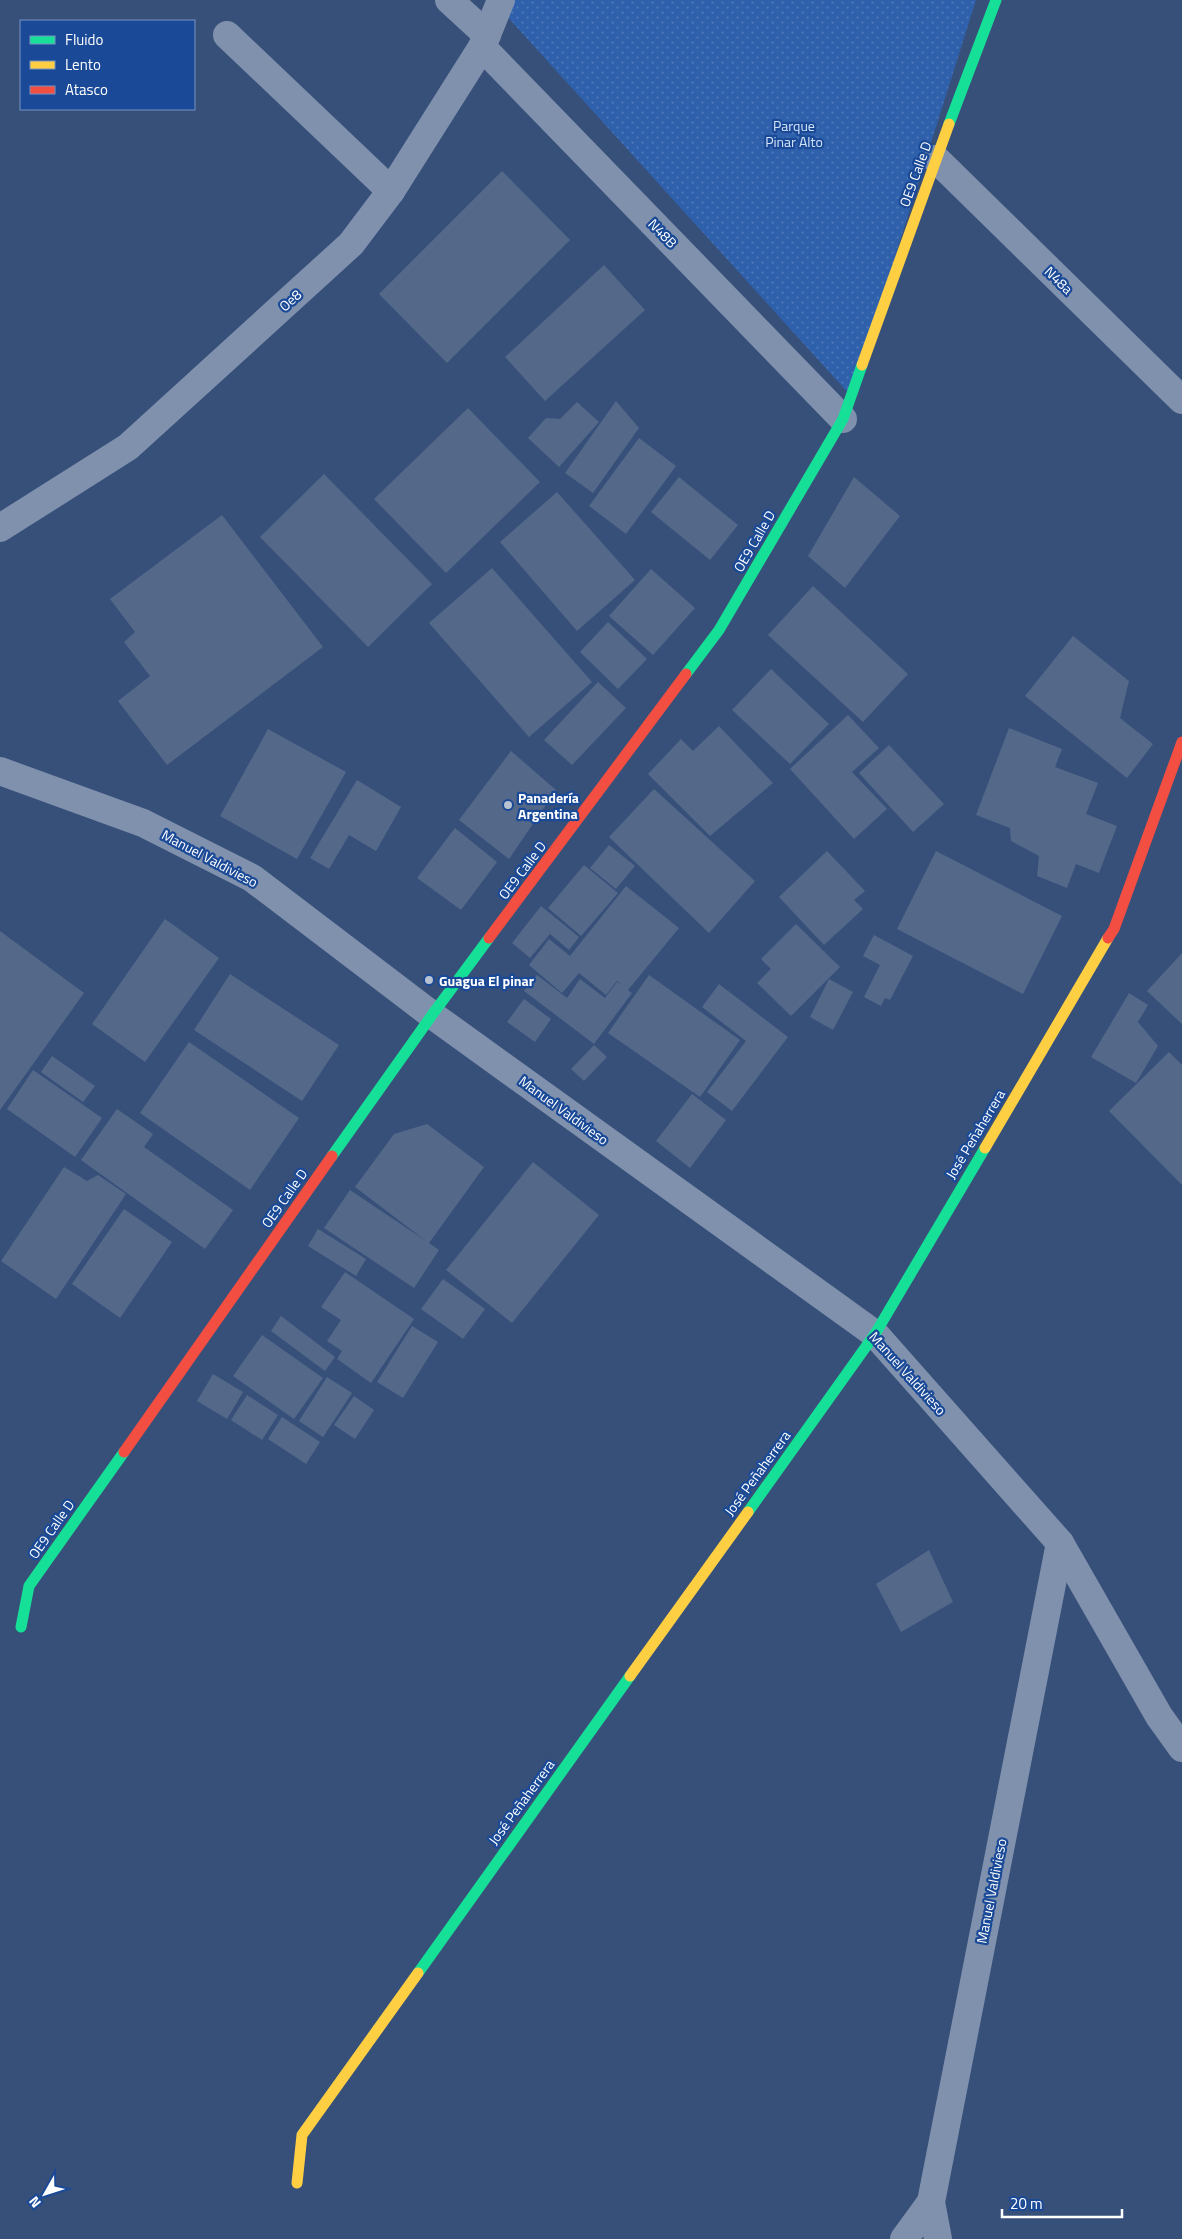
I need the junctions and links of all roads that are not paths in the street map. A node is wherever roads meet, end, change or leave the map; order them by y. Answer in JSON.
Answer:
{"nodes":[{"id":1,"x":449,"y":0,"type":"edge"},
{"id":2,"x":501,"y":0,"type":"edge"},
{"id":3,"x":996,"y":0,"type":"edge"},
{"id":4,"x":227,"y":36,"type":"dead end"},
{"id":5,"x":485,"y":41,"type":"junction"},
{"id":6,"x":936,"y":159,"type":"junction"},
{"id":7,"x":391,"y":190,"type":"junction"},
{"id":8,"x":1182,"y":400,"type":"edge"},
{"id":9,"x":843,"y":419,"type":"junction"},
{"id":10,"x":0,"y":528,"type":"edge"},
{"id":11,"x":1182,"y":742,"type":"edge"},
{"id":12,"x":0,"y":771,"type":"edge"},
{"id":13,"x":432,"y":1015,"type":"junction"},
{"id":14,"x":874,"y":1334,"type":"junction"},
{"id":15,"x":1060,"y":1544,"type":"junction"},
{"id":16,"x":21,"y":1628,"type":"dead end"},
{"id":17,"x":1182,"y":1748,"type":"edge"},
{"id":18,"x":297,"y":2183,"type":"dead end"},
{"id":19,"x":931,"y":2202,"type":"junction"},
{"id":20,"x":904,"y":2239,"type":"edge"},
{"id":21,"x":938,"y":2239,"type":"edge"}],
"edges":[{"from":1,"to":5,"type":"street","name":"N48B"},
{"from":2,"to":5,"type":"street","name":"Oe8"},
{"from":3,"to":6,"type":"street","name":"OE9 Calle D"},
{"from":4,"to":7,"type":"street"},
{"from":5,"to":7,"type":"street","name":"Oe8"},
{"from":5,"to":9,"type":"street","name":"N48B"},
{"from":6,"to":8,"type":"street","name":"N48a"},
{"from":6,"to":9,"type":"street","name":"OE9 Calle D"},
{"from":7,"to":10,"type":"street","name":"Oe8"},
{"from":9,"to":13,"type":"street","name":"OE9 Calle D"},
{"from":11,"to":14,"type":"street","name":"José Peñaherrera"},
{"from":12,"to":13,"type":"street","name":"Manuel Valdivieso"},
{"from":13,"to":14,"type":"street","name":"Manuel Valdivieso"},
{"from":13,"to":16,"type":"street","name":"OE9 Calle D"},
{"from":14,"to":15,"type":"street","name":"Manuel Valdivieso"},
{"from":14,"to":18,"type":"street","name":"José Peñaherrera"},
{"from":15,"to":17,"type":"street","name":"Manuel Valdivieso"},
{"from":15,"to":19,"type":"street","name":"Manuel Valdivieso"},
{"from":19,"to":20,"type":"street"},
{"from":19,"to":21,"type":"street","name":"Manuel Valdivieso"}]}
